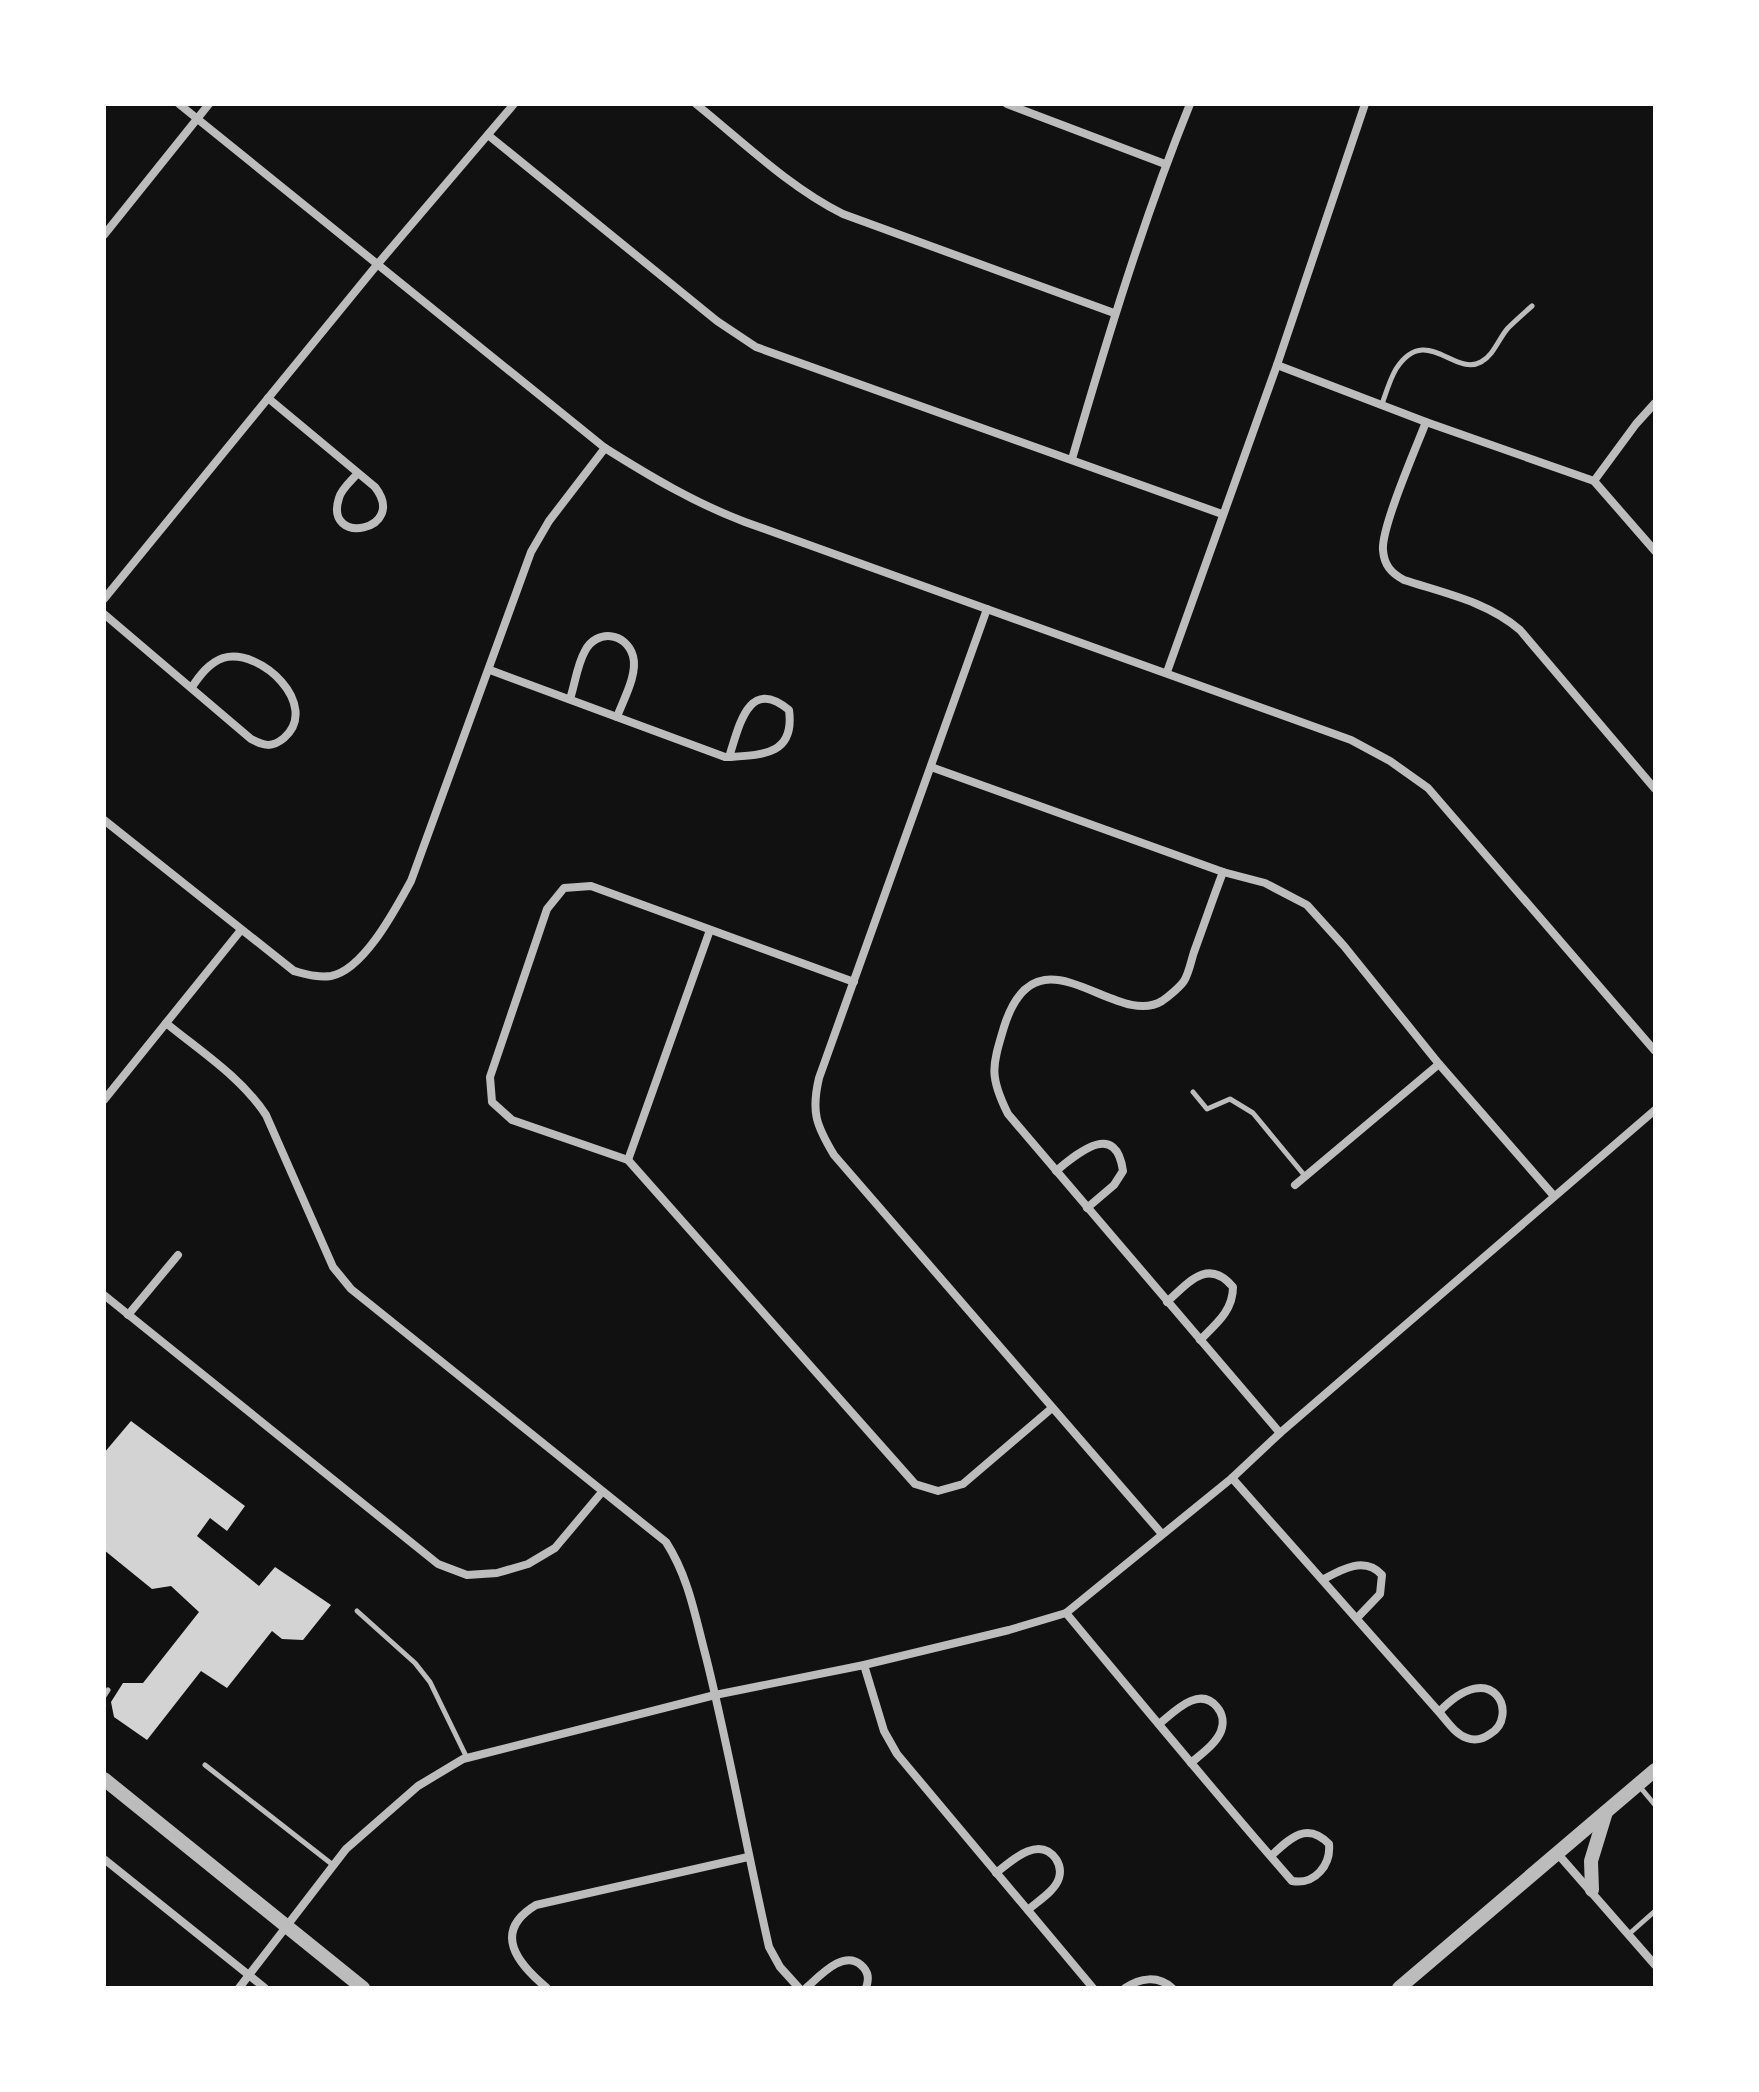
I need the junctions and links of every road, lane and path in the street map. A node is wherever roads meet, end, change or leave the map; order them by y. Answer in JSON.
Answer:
{"nodes":[{"id":1,"x":179,"y":104,"type":"edge"},
{"id":2,"x":209,"y":104,"type":"edge"},
{"id":3,"x":514,"y":104,"type":"edge"},
{"id":4,"x":696,"y":104,"type":"edge"},
{"id":5,"x":1007,"y":104,"type":"edge"},
{"id":6,"x":1190,"y":104,"type":"edge"},
{"id":7,"x":1365,"y":104,"type":"edge"},
{"id":8,"x":1030,"y":108,"type":"edge"},
{"id":9,"x":197,"y":118,"type":"junction"},
{"id":10,"x":488,"y":135,"type":"junction"},
{"id":11,"x":1165,"y":164,"type":"junction"},
{"id":12,"x":104,"y":235,"type":"edge"},
{"id":13,"x":376,"y":266,"type":"junction"},
{"id":14,"x":1532,"y":306,"type":"dead end"},
{"id":15,"x":1114,"y":313,"type":"junction"},
{"id":16,"x":1277,"y":365,"type":"junction"},
{"id":17,"x":268,"y":398,"type":"junction"},
{"id":18,"x":1655,"y":403,"type":"edge"},
{"id":19,"x":1381,"y":405,"type":"junction"},
{"id":20,"x":1426,"y":422,"type":"junction"},
{"id":21,"x":605,"y":448,"type":"junction"},
{"id":22,"x":1072,"y":459,"type":"junction"},
{"id":23,"x":358,"y":473,"type":"junction"},
{"id":24,"x":1594,"y":481,"type":"junction"},
{"id":25,"x":1222,"y":514,"type":"junction"},
{"id":26,"x":1655,"y":551,"type":"edge"},
{"id":27,"x":104,"y":599,"type":"edge"},
{"id":28,"x":987,"y":609,"type":"junction"},
{"id":29,"x":104,"y":614,"type":"edge"},
{"id":30,"x":490,"y":670,"type":"junction"},
{"id":31,"x":1167,"y":672,"type":"junction"},
{"id":32,"x":192,"y":687,"type":"junction"},
{"id":33,"x":570,"y":699,"type":"junction"},
{"id":34,"x":617,"y":717,"type":"junction"},
{"id":35,"x":729,"y":757,"type":"junction"},
{"id":36,"x":931,"y":767,"type":"junction"},
{"id":37,"x":1655,"y":789,"type":"edge"},
{"id":38,"x":104,"y":820,"type":"edge"},
{"id":39,"x":1223,"y":872,"type":"junction"},
{"id":40,"x":241,"y":930,"type":"junction"},
{"id":41,"x":710,"y":930,"type":"junction"},
{"id":42,"x":854,"y":982,"type":"junction"},
{"id":43,"x":166,"y":1023,"type":"junction"},
{"id":44,"x":1655,"y":1051,"type":"edge"},
{"id":45,"x":1439,"y":1064,"type":"junction"},
{"id":46,"x":1193,"y":1092,"type":"dead end"},
{"id":47,"x":104,"y":1100,"type":"edge"},
{"id":48,"x":1655,"y":1110,"type":"edge"},
{"id":49,"x":628,"y":1160,"type":"junction"},
{"id":50,"x":1056,"y":1171,"type":"junction"},
{"id":51,"x":1305,"y":1176,"type":"junction"},
{"id":52,"x":1295,"y":1185,"type":"dead end"},
{"id":53,"x":1554,"y":1196,"type":"junction"},
{"id":54,"x":1087,"y":1208,"type":"junction"},
{"id":55,"x":178,"y":1255,"type":"dead end"},
{"id":56,"x":104,"y":1295,"type":"edge"},
{"id":57,"x":1167,"y":1302,"type":"junction"},
{"id":58,"x":128,"y":1315,"type":"junction"},
{"id":59,"x":1200,"y":1340,"type":"junction"},
{"id":60,"x":1052,"y":1408,"type":"junction"},
{"id":61,"x":1280,"y":1433,"type":"junction"},
{"id":62,"x":1232,"y":1478,"type":"junction"},
{"id":63,"x":602,"y":1492,"type":"junction"},
{"id":64,"x":1162,"y":1534,"type":"junction"},
{"id":65,"x":1324,"y":1579,"type":"junction"},
{"id":66,"x":357,"y":1611,"type":"dead end"},
{"id":67,"x":1066,"y":1613,"type":"junction"},
{"id":68,"x":1357,"y":1618,"type":"junction"},
{"id":69,"x":864,"y":1665,"type":"junction"},
{"id":70,"x":108,"y":1690,"type":"dead end"},
{"id":71,"x":715,"y":1695,"type":"junction"},
{"id":72,"x":104,"y":1696,"type":"edge"},
{"id":73,"x":1439,"y":1712,"type":"junction"},
{"id":74,"x":1159,"y":1724,"type":"junction"},
{"id":75,"x":467,"y":1758,"type":"junction"},
{"id":76,"x":1191,"y":1763,"type":"junction"},
{"id":77,"x":205,"y":1765,"type":"dead end"},
{"id":78,"x":1655,"y":1770,"type":"edge"},
{"id":79,"x":104,"y":1779,"type":"edge"},
{"id":80,"x":1638,"y":1785,"type":"junction"},
{"id":81,"x":1655,"y":1805,"type":"edge"},
{"id":82,"x":1606,"y":1811,"type":"junction"},
{"id":83,"x":1557,"y":1853,"type":"junction"},
{"id":84,"x":1271,"y":1856,"type":"junction"},
{"id":85,"x":748,"y":1857,"type":"junction"},
{"id":86,"x":104,"y":1859,"type":"edge"},
{"id":87,"x":333,"y":1865,"type":"junction"},
{"id":88,"x":996,"y":1873,"type":"junction"},
{"id":89,"x":1592,"y":1890,"type":"junction"},
{"id":90,"x":1028,"y":1910,"type":"junction"},
{"id":91,"x":1655,"y":1911,"type":"edge"},
{"id":92,"x":288,"y":1925,"type":"junction"},
{"id":93,"x":1629,"y":1934,"type":"junction"},
{"id":94,"x":1655,"y":1965,"type":"edge"},
{"id":95,"x":249,"y":1975,"type":"junction"},
{"id":96,"x":239,"y":1988,"type":"edge"},
{"id":97,"x":265,"y":1988,"type":"edge"},
{"id":98,"x":363,"y":1988,"type":"edge"},
{"id":99,"x":547,"y":1988,"type":"edge"},
{"id":100,"x":799,"y":1988,"type":"edge"},
{"id":101,"x":806,"y":1988,"type":"edge"},
{"id":102,"x":866,"y":1988,"type":"edge"},
{"id":103,"x":1093,"y":1988,"type":"edge"},
{"id":104,"x":1125,"y":1988,"type":"edge"},
{"id":105,"x":1172,"y":1988,"type":"edge"},
{"id":106,"x":1399,"y":1988,"type":"edge"}],
"edges":[{"from":1,"to":9,"type":"street"},
{"from":2,"to":9,"type":"street"},
{"from":3,"to":10,"type":"street"},
{"from":4,"to":15,"type":"street"},
{"from":5,"to":8,"type":"street"},
{"from":6,"to":11,"type":"street"},
{"from":7,"to":16,"type":"street"},
{"from":8,"to":11,"type":"street"},
{"from":9,"to":12,"type":"street"},
{"from":9,"to":13,"type":"street"},
{"from":10,"to":13,"type":"street"},
{"from":10,"to":22,"type":"street"},
{"from":11,"to":15,"type":"street"},
{"from":13,"to":17,"type":"street"},
{"from":13,"to":21,"type":"street"},
{"from":14,"to":19,"type":"lane"},
{"from":15,"to":22,"type":"street"},
{"from":16,"to":19,"type":"street"},
{"from":16,"to":25,"type":"street"},
{"from":17,"to":23,"type":"street"},
{"from":17,"to":27,"type":"street"},
{"from":18,"to":24,"type":"street"},
{"from":19,"to":20,"type":"street"},
{"from":20,"to":24,"type":"street"},
{"from":20,"to":37,"type":"street"},
{"from":21,"to":28,"type":"street"},
{"from":21,"to":30,"type":"street"},
{"from":22,"to":25,"type":"street"},
{"from":23,"to":23,"type":"street"},
{"from":24,"to":26,"type":"street"},
{"from":25,"to":31,"type":"street"},
{"from":28,"to":31,"type":"street"},
{"from":28,"to":36,"type":"street"},
{"from":29,"to":32,"type":"street"},
{"from":30,"to":33,"type":"street"},
{"from":30,"to":40,"type":"street"},
{"from":31,"to":44,"type":"street"},
{"from":32,"to":32,"type":"street"},
{"from":33,"to":34,"type":"street"},
{"from":33,"to":34,"type":"street"},
{"from":34,"to":35,"type":"street"},
{"from":35,"to":35,"type":"street"},
{"from":36,"to":39,"type":"street"},
{"from":36,"to":42,"type":"street"},
{"from":38,"to":40,"type":"street"},
{"from":39,"to":45,"type":"street"},
{"from":39,"to":50,"type":"street"},
{"from":40,"to":43,"type":"street"},
{"from":41,"to":42,"type":"street"},
{"from":41,"to":49,"type":"street"},
{"from":41,"to":49,"type":"street"},
{"from":42,"to":60,"type":"street"},
{"from":43,"to":47,"type":"street"},
{"from":43,"to":63,"type":"street"},
{"from":45,"to":51,"type":"street"},
{"from":45,"to":53,"type":"street"},
{"from":46,"to":51,"type":"lane"},
{"from":48,"to":53,"type":"street"},
{"from":49,"to":60,"type":"street"},
{"from":50,"to":54,"type":"street"},
{"from":50,"to":54,"type":"street"},
{"from":51,"to":52,"type":"street"},
{"from":53,"to":61,"type":"street"},
{"from":54,"to":57,"type":"street"},
{"from":55,"to":58,"type":"street"},
{"from":56,"to":58,"type":"street"},
{"from":57,"to":59,"type":"street"},
{"from":57,"to":59,"type":"street"},
{"from":58,"to":63,"type":"street"},
{"from":59,"to":61,"type":"street"},
{"from":60,"to":64,"type":"street"},
{"from":61,"to":62,"type":"street"},
{"from":62,"to":64,"type":"street"},
{"from":62,"to":65,"type":"street"},
{"from":63,"to":71,"type":"street"},
{"from":64,"to":67,"type":"street"},
{"from":65,"to":68,"type":"street"},
{"from":65,"to":68,"type":"street"},
{"from":66,"to":75,"type":"lane"},
{"from":67,"to":69,"type":"street"},
{"from":67,"to":74,"type":"street"},
{"from":68,"to":73,"type":"street"},
{"from":69,"to":71,"type":"street"},
{"from":69,"to":88,"type":"street"},
{"from":70,"to":72,"type":"lane"},
{"from":71,"to":75,"type":"street"},
{"from":71,"to":85,"type":"street"},
{"from":73,"to":73,"type":"street"},
{"from":74,"to":76,"type":"street"},
{"from":74,"to":76,"type":"street"},
{"from":75,"to":87,"type":"street"},
{"from":76,"to":84,"type":"street"},
{"from":77,"to":87,"type":"lane"},
{"from":78,"to":80,"type":"street"},
{"from":79,"to":92,"type":"street"},
{"from":80,"to":81,"type":"lane"},
{"from":80,"to":82,"type":"street"},
{"from":82,"to":83,"type":"street"},
{"from":82,"to":89,"type":"street"},
{"from":83,"to":89,"type":"street"},
{"from":83,"to":106,"type":"street"},
{"from":84,"to":84,"type":"street"},
{"from":85,"to":99,"type":"street"},
{"from":85,"to":100,"type":"street"},
{"from":86,"to":95,"type":"street"},
{"from":87,"to":92,"type":"street"},
{"from":88,"to":90,"type":"street"},
{"from":88,"to":90,"type":"street"},
{"from":89,"to":93,"type":"street"},
{"from":90,"to":103,"type":"street"},
{"from":91,"to":93,"type":"lane"},
{"from":92,"to":95,"type":"street"},
{"from":92,"to":98,"type":"street"},
{"from":93,"to":94,"type":"street"},
{"from":95,"to":96,"type":"street"},
{"from":95,"to":97,"type":"street"},
{"from":101,"to":102,"type":"street"},
{"from":104,"to":105,"type":"street"}]}
